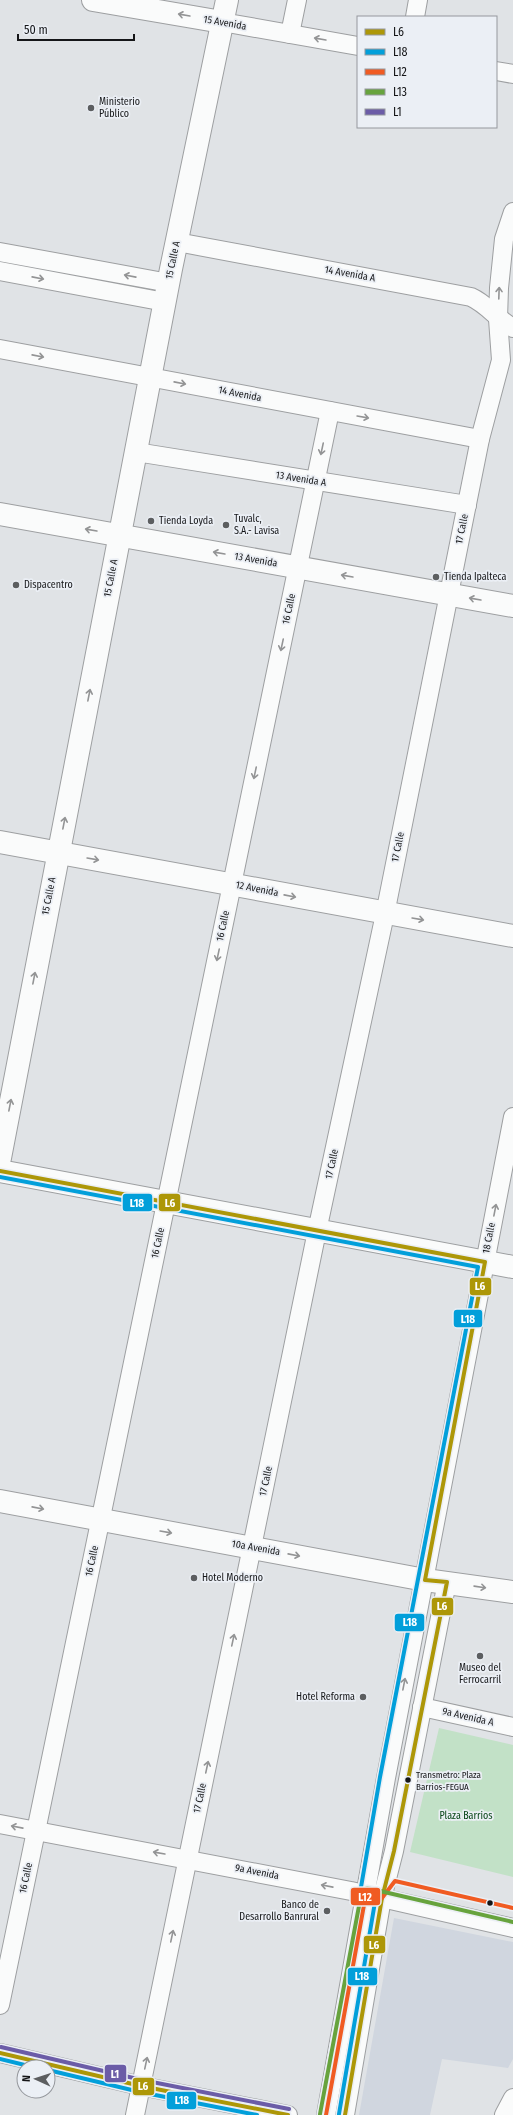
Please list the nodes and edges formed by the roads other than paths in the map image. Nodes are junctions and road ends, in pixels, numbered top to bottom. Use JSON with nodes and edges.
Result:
{"nodes":[{"id":1,"x":93,"y":0,"type":"edge"},
{"id":2,"x":227,"y":0,"type":"edge"},
{"id":3,"x":297,"y":0,"type":"edge"},
{"id":4,"x":418,"y":0,"type":"edge"},
{"id":5,"x":145,"y":4,"type":"edge"},
{"id":6,"x":415,"y":16,"type":"edge"},
{"id":7,"x":222,"y":22,"type":"junction"},
{"id":8,"x":290,"y":34,"type":"junction"},
{"id":9,"x":357,"y":46,"type":"edge"},
{"id":10,"x":497,"y":71,"type":"edge"},
{"id":11,"x":513,"y":74,"type":"edge"},
{"id":12,"x":513,"y":212,"type":"edge"},
{"id":13,"x":177,"y":242,"type":"junction"},
{"id":14,"x":0,"y":252,"type":"edge"},
{"id":15,"x":0,"y":271,"type":"edge"},
{"id":16,"x":167,"y":293,"type":"junction"},
{"id":17,"x":505,"y":323,"type":"edge"},
{"id":18,"x":513,"y":346,"type":"edge"},
{"id":19,"x":0,"y":349,"type":"edge"},
{"id":20,"x":150,"y":377,"type":"junction"},
{"id":21,"x":330,"y":411,"type":"junction"},
{"id":22,"x":480,"y":438,"type":"junction"},
{"id":23,"x":136,"y":452,"type":"junction"},
{"id":24,"x":316,"y":481,"type":"junction"},
{"id":25,"x":467,"y":505,"type":"junction"},
{"id":26,"x":0,"y":514,"type":"edge"},
{"id":27,"x":120,"y":536,"type":"junction"},
{"id":28,"x":298,"y":567,"type":"junction"},
{"id":29,"x":449,"y":594,"type":"junction"},
{"id":30,"x":513,"y":606,"type":"edge"},
{"id":31,"x":0,"y":842,"type":"edge"},
{"id":32,"x":58,"y":853,"type":"junction"},
{"id":33,"x":232,"y":884,"type":"junction"},
{"id":34,"x":385,"y":914,"type":"junction"},
{"id":35,"x":513,"y":936,"type":"edge"},
{"id":36,"x":513,"y":1117,"type":"edge"},
{"id":37,"x":0,"y":1158,"type":"edge"},
{"id":38,"x":0,"y":1171,"type":"edge"},
{"id":39,"x":166,"y":1202,"type":"junction"},
{"id":40,"x":317,"y":1231,"type":"junction"},
{"id":41,"x":485,"y":1262,"type":"junction"},
{"id":42,"x":513,"y":1267,"type":"edge"},
{"id":43,"x":0,"y":1501,"type":"edge"},
{"id":44,"x":101,"y":1520,"type":"junction"},
{"id":45,"x":252,"y":1548,"type":"junction"},
{"id":46,"x":425,"y":1580,"type":"junction"},
{"id":47,"x":447,"y":1582,"type":"junction"},
{"id":48,"x":513,"y":1592,"type":"edge"},
{"id":49,"x":422,"y":1707,"type":"junction"},
{"id":50,"x":513,"y":1727,"type":"edge"},
{"id":51,"x":0,"y":1824,"type":"edge"},
{"id":52,"x":36,"y":1831,"type":"junction"},
{"id":53,"x":188,"y":1858,"type":"junction"},
{"id":54,"x":374,"y":1896,"type":"junction"},
{"id":55,"x":513,"y":1928,"type":"edge"},
{"id":56,"x":0,"y":2005,"type":"edge"},
{"id":57,"x":0,"y":2053,"type":"edge"},
{"id":58,"x":141,"y":2086,"type":"junction"},
{"id":59,"x":513,"y":2098,"type":"edge"},
{"id":60,"x":135,"y":2115,"type":"edge"},
{"id":61,"x":288,"y":2115,"type":"edge"},
{"id":62,"x":326,"y":2115,"type":"edge"},
{"id":63,"x":345,"y":2115,"type":"edge"},
{"id":64,"x":504,"y":2115,"type":"edge"}],
"edges":[{"from":1,"to":5,"type":"street","name":"15 Avenida"},
{"from":2,"to":7,"type":"street","name":"15 Calle A"},
{"from":3,"to":8,"type":"street"},
{"from":4,"to":6,"type":"street"},
{"from":7,"to":5,"type":"street","name":"15 Avenida","one_way":true},
{"from":7,"to":8,"type":"street","name":"15 Avenida"},
{"from":7,"to":13,"type":"street","name":"15 Calle A"},
{"from":9,"to":8,"type":"street","name":"15 Avenida","one_way":true},
{"from":10,"to":11,"type":"street"},
{"from":17,"to":12,"type":"street","name":"17 Calle","one_way":true},
{"from":13,"to":16,"type":"street","name":"15 Calle A"},
{"from":13,"to":17,"type":"street","name":"14 Avenida A"},
{"from":16,"to":14,"type":"street","one_way":true},
{"from":15,"to":16,"type":"street","one_way":true},
{"from":16,"to":20,"type":"street","name":"15 Calle A"},
{"from":17,"to":18,"type":"street"},
{"from":17,"to":22,"type":"street","name":"17 Calle"},
{"from":19,"to":20,"type":"street","name":"14 Avenida","one_way":true},
{"from":20,"to":21,"type":"street","name":"14 Avenida","one_way":true},
{"from":20,"to":23,"type":"street","name":"15 Calle A"},
{"from":21,"to":22,"type":"street","name":"14 Avenida","one_way":true},
{"from":21,"to":24,"type":"street","name":"16 Calle","one_way":true},
{"from":22,"to":25,"type":"street","name":"17 Calle"},
{"from":23,"to":24,"type":"street","name":"13 Avenida A"},
{"from":23,"to":27,"type":"street","name":"15 Calle A"},
{"from":24,"to":25,"type":"street","name":"13 Avenida A"},
{"from":24,"to":28,"type":"street","name":"16 Calle"},
{"from":25,"to":29,"type":"street","name":"17 Calle"},
{"from":27,"to":26,"type":"street","name":"13 Avenida","one_way":true},
{"from":28,"to":27,"type":"street","name":"13 Avenida","one_way":true},
{"from":32,"to":27,"type":"street","name":"15 Calle A","one_way":true},
{"from":29,"to":28,"type":"street","name":"13 Avenida","one_way":true},
{"from":28,"to":33,"type":"street","name":"16 Calle","one_way":true},
{"from":30,"to":29,"type":"street","name":"13 Avenida","one_way":true},
{"from":29,"to":34,"type":"street","name":"17 Calle"},
{"from":31,"to":32,"type":"street","name":"12 Avenida"},
{"from":32,"to":33,"type":"street","name":"12 Avenida","one_way":true},
{"from":37,"to":32,"type":"street","name":"15 Calle A","one_way":true},
{"from":33,"to":34,"type":"street","name":"12 Avenida","one_way":true},
{"from":33,"to":39,"type":"street","name":"16 Calle","one_way":true},
{"from":34,"to":35,"type":"street","name":"12 Avenida","one_way":true},
{"from":34,"to":40,"type":"street","name":"17 Calle"},
{"from":41,"to":36,"type":"street","name":"18 Calle","one_way":true},
{"from":38,"to":39,"type":"street"},
{"from":39,"to":40,"type":"street"},
{"from":39,"to":44,"type":"street","name":"16 Calle"},
{"from":40,"to":41,"type":"street"},
{"from":40,"to":45,"type":"street","name":"17 Calle"},
{"from":41,"to":42,"type":"street"},
{"from":41,"to":46,"type":"street","name":"18 Calle"},
{"from":43,"to":44,"type":"street","name":"10a Avenida","one_way":true},
{"from":44,"to":45,"type":"street","name":"10a Avenida","one_way":true},
{"from":44,"to":52,"type":"street","name":"16 Calle"},
{"from":45,"to":46,"type":"street","name":"10a Avenida","one_way":true},
{"from":53,"to":45,"type":"street","name":"17 Calle","one_way":true},
{"from":46,"to":47,"type":"street","name":"10a Avenida"},
{"from":54,"to":46,"type":"street","name":"18 Calle","one_way":true},
{"from":47,"to":48,"type":"street","name":"10a Avenida","one_way":true},
{"from":47,"to":49,"type":"street","name":"18 Calle"},
{"from":49,"to":50,"type":"street","name":"9a Avenida A"},
{"from":49,"to":54,"type":"street","name":"18 Calle"},
{"from":52,"to":51,"type":"street","name":"9a Avenida","one_way":true},
{"from":53,"to":52,"type":"street","name":"9a Avenida","one_way":true},
{"from":52,"to":56,"type":"street","name":"16 Calle"},
{"from":54,"to":53,"type":"street","name":"9a Avenida","one_way":true},
{"from":58,"to":53,"type":"street","name":"17 Calle","one_way":true},
{"from":54,"to":55,"type":"street","name":"9a Avenida"},
{"from":54,"to":62,"type":"street","name":"18 Calle"},
{"from":54,"to":63,"type":"street","name":"18 Calle"},
{"from":57,"to":58,"type":"street"},
{"from":58,"to":60,"type":"street","name":"17 Calle"},
{"from":58,"to":61,"type":"street"},
{"from":59,"to":64,"type":"street"}]}
